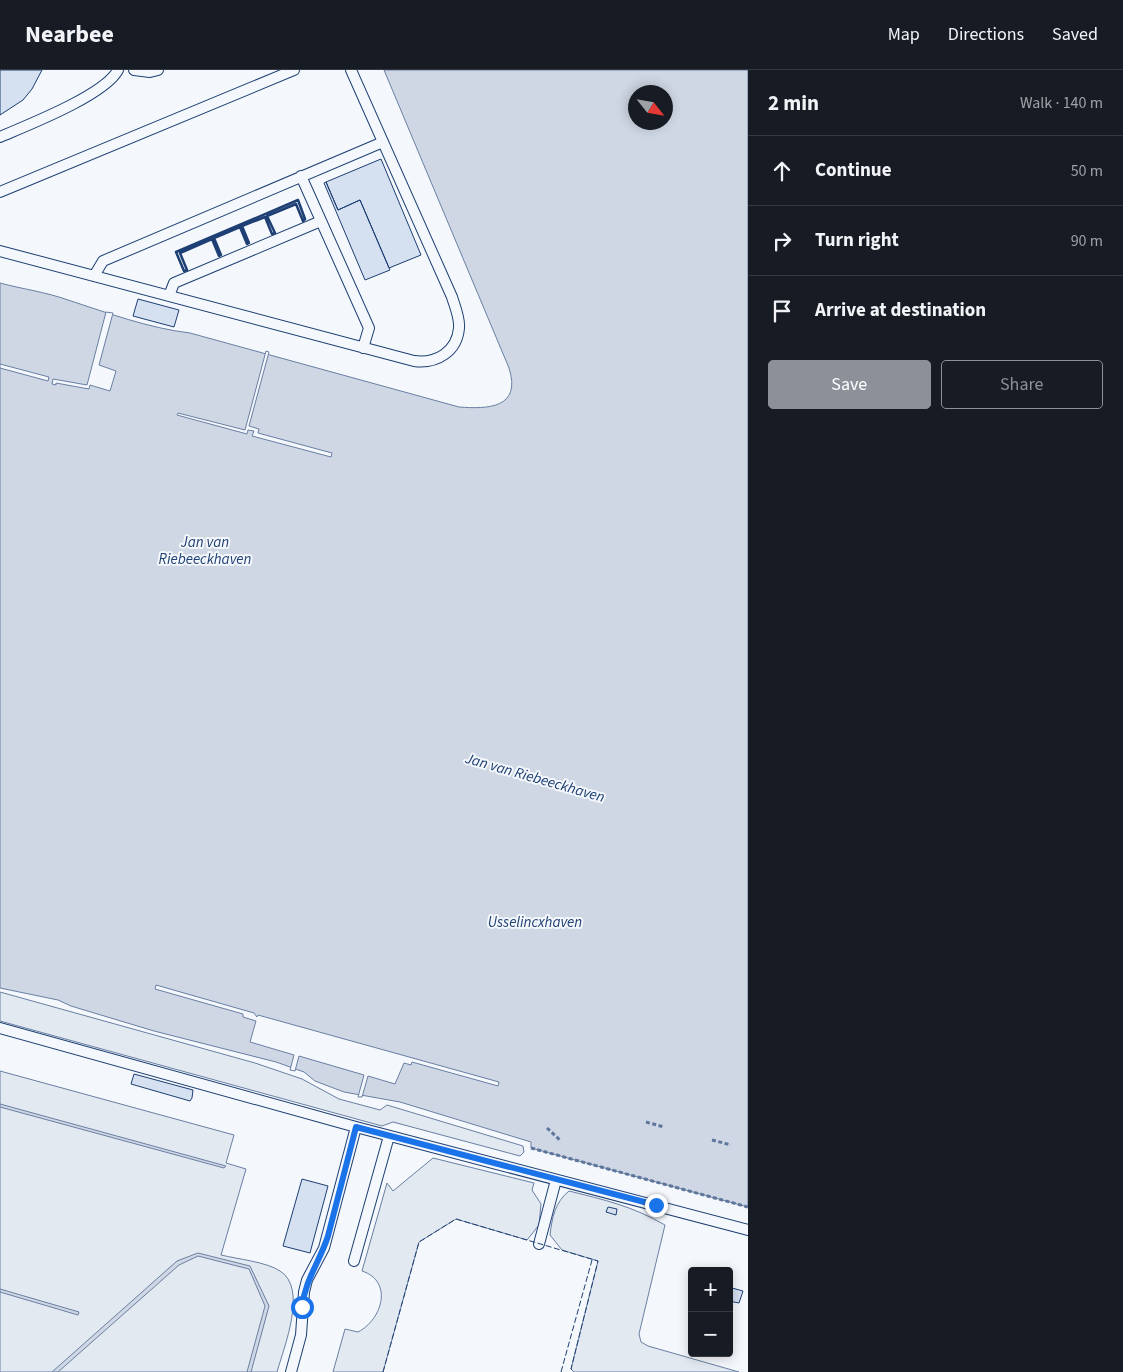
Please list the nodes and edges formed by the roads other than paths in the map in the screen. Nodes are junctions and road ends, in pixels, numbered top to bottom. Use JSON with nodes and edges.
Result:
{"nodes":[{"id":1,"x":118,"y":70,"type":"edge"},
{"id":2,"x":134,"y":70,"type":"edge"},
{"id":3,"x":158,"y":70,"type":"edge"},
{"id":4,"x":294,"y":70,"type":"edge"},
{"id":5,"x":351,"y":70,"type":"edge"},
{"id":6,"x":0,"y":137,"type":"edge"},
{"id":7,"x":383,"y":142,"type":"junction"},
{"id":8,"x":301,"y":176,"type":"junction"},
{"id":9,"x":0,"y":192,"type":"edge"},
{"id":10,"x":321,"y":221,"type":"junction"},
{"id":11,"x":0,"y":251,"type":"edge"},
{"id":12,"x":94,"y":276,"type":"junction"},
{"id":13,"x":169,"y":296,"type":"junction"},
{"id":14,"x":363,"y":348,"type":"junction"},
{"id":15,"x":0,"y":1028,"type":"edge"},
{"id":16,"x":356,"y":1127,"type":"junction"},
{"id":17,"x":384,"y":1135,"type":"junction"},
{"id":18,"x":556,"y":1180,"type":"junction"},
{"id":19,"x":748,"y":1230,"type":"edge"},
{"id":20,"x":539,"y":1244,"type":"dead end"},
{"id":21,"x":354,"y":1261,"type":"dead end"},
{"id":22,"x":290,"y":1372,"type":"edge"}],
"edges":[{"from":1,"to":6,"type":"lane"},
{"from":2,"to":3,"type":"lane"},
{"from":4,"to":9,"type":"lane"},
{"from":5,"to":7,"type":"lane"},
{"from":7,"to":8,"type":"lane"},
{"from":7,"to":14,"type":"lane"},
{"from":8,"to":10,"type":"lane"},
{"from":8,"to":12,"type":"lane"},
{"from":10,"to":13,"type":"lane"},
{"from":10,"to":14,"type":"lane"},
{"from":11,"to":12,"type":"lane"},
{"from":12,"to":13,"type":"lane"},
{"from":13,"to":14,"type":"lane"},
{"from":15,"to":16,"type":"lane"},
{"from":16,"to":17,"type":"lane"},
{"from":16,"to":22,"type":"lane"},
{"from":17,"to":18,"type":"lane"},
{"from":17,"to":21,"type":"lane"},
{"from":18,"to":19,"type":"lane"},
{"from":18,"to":20,"type":"lane"}]}
